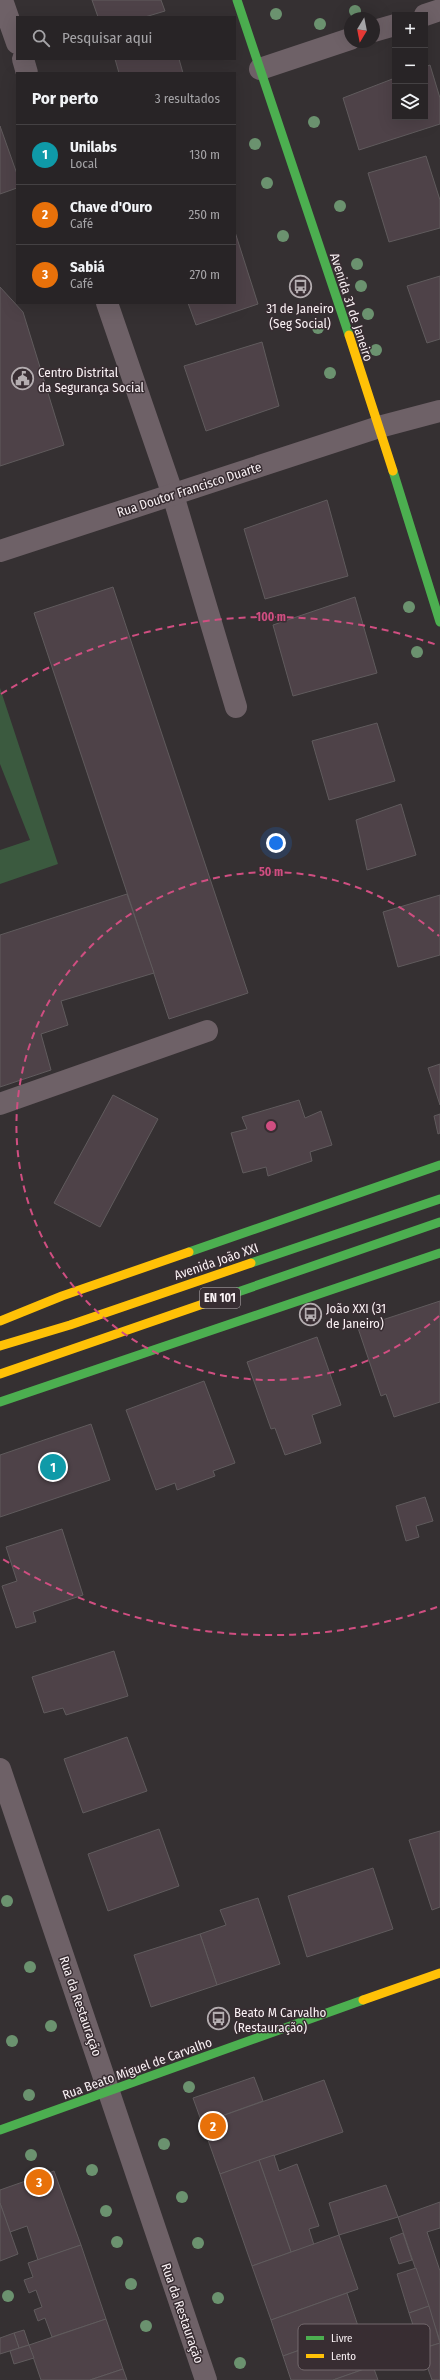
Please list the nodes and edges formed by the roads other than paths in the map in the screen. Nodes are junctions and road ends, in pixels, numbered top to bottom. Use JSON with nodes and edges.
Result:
{"nodes":[{"id":1,"x":2,"y":0,"type":"edge"},
{"id":2,"x":237,"y":0,"type":"edge"},
{"id":3,"x":440,"y":10,"type":"edge"},
{"id":4,"x":428,"y":14,"type":"edge"},
{"id":5,"x":392,"y":26,"type":"edge"},
{"id":6,"x":380,"y":30,"type":"edge"},
{"id":7,"x":16,"y":40,"type":"edge"},
{"id":8,"x":344,"y":41,"type":"edge"},
{"id":9,"x":23,"y":60,"type":"edge"},
{"id":10,"x":260,"y":69,"type":"junction"},
{"id":11,"x":27,"y":72,"type":"edge"},
{"id":12,"x":106,"y":304,"type":"edge"},
{"id":13,"x":440,"y":411,"type":"edge"},
{"id":14,"x":378,"y":427,"type":"junction"},
{"id":15,"x":173,"y":495,"type":"junction"},
{"id":16,"x":0,"y":551,"type":"edge"},
{"id":17,"x":440,"y":622,"type":"edge"},
{"id":18,"x":236,"y":708,"type":"dead end"},
{"id":19,"x":207,"y":1031,"type":"dead end"},
{"id":20,"x":0,"y":1104,"type":"edge"},
{"id":21,"x":440,"y":1165,"type":"edge"},
{"id":22,"x":440,"y":1199,"type":"edge"},
{"id":23,"x":440,"y":1222,"type":"edge"},
{"id":24,"x":440,"y":1253,"type":"edge"},
{"id":25,"x":0,"y":1322,"type":"edge"},
{"id":26,"x":0,"y":1346,"type":"edge"},
{"id":27,"x":0,"y":1374,"type":"edge"},
{"id":28,"x":0,"y":1402,"type":"edge"},
{"id":29,"x":0,"y":1769,"type":"edge"},
{"id":30,"x":440,"y":1973,"type":"edge"},
{"id":31,"x":110,"y":2092,"type":"junction"},
{"id":32,"x":0,"y":2130,"type":"edge"},
{"id":33,"x":206,"y":2380,"type":"edge"}],
"edges":[{"from":1,"to":7,"type":"street"},
{"from":2,"to":10,"type":"main road","name":"Avenida 31 de Janeiro"},
{"from":3,"to":4,"type":"street"},
{"from":5,"to":6,"type":"street"},
{"from":8,"to":10,"type":"street"},
{"from":9,"to":11,"type":"street"},
{"from":10,"to":14,"type":"main road","name":"Avenida 31 de Janeiro"},
{"from":12,"to":15,"type":"street"},
{"from":13,"to":14,"type":"street","name":"Rua Doutor Francisco Duarte"},
{"from":14,"to":15,"type":"street","name":"Rua Doutor Francisco Duarte"},
{"from":14,"to":17,"type":"main road","name":"Avenida 31 de Janeiro"},
{"from":15,"to":16,"type":"street","name":"Rua Doutor Francisco Duarte"},
{"from":15,"to":18,"type":"street"},
{"from":19,"to":20,"type":"street"},
{"from":21,"to":25,"type":"main road"},
{"from":22,"to":26,"type":"main road","name":"Avenida João XXI","number":"EN 101"},
{"from":23,"to":27,"type":"main road","number":"EN 101"},
{"from":24,"to":28,"type":"main road"},
{"from":29,"to":31,"type":"street","name":"Rua da Restauração"},
{"from":30,"to":31,"type":"main road","name":"Rua Beato Miguel de Carvalho"},
{"from":31,"to":32,"type":"main road","name":"Rua Beato Miguel de Carvalho"},
{"from":31,"to":33,"type":"street","name":"Rua da Restauração"}]}
